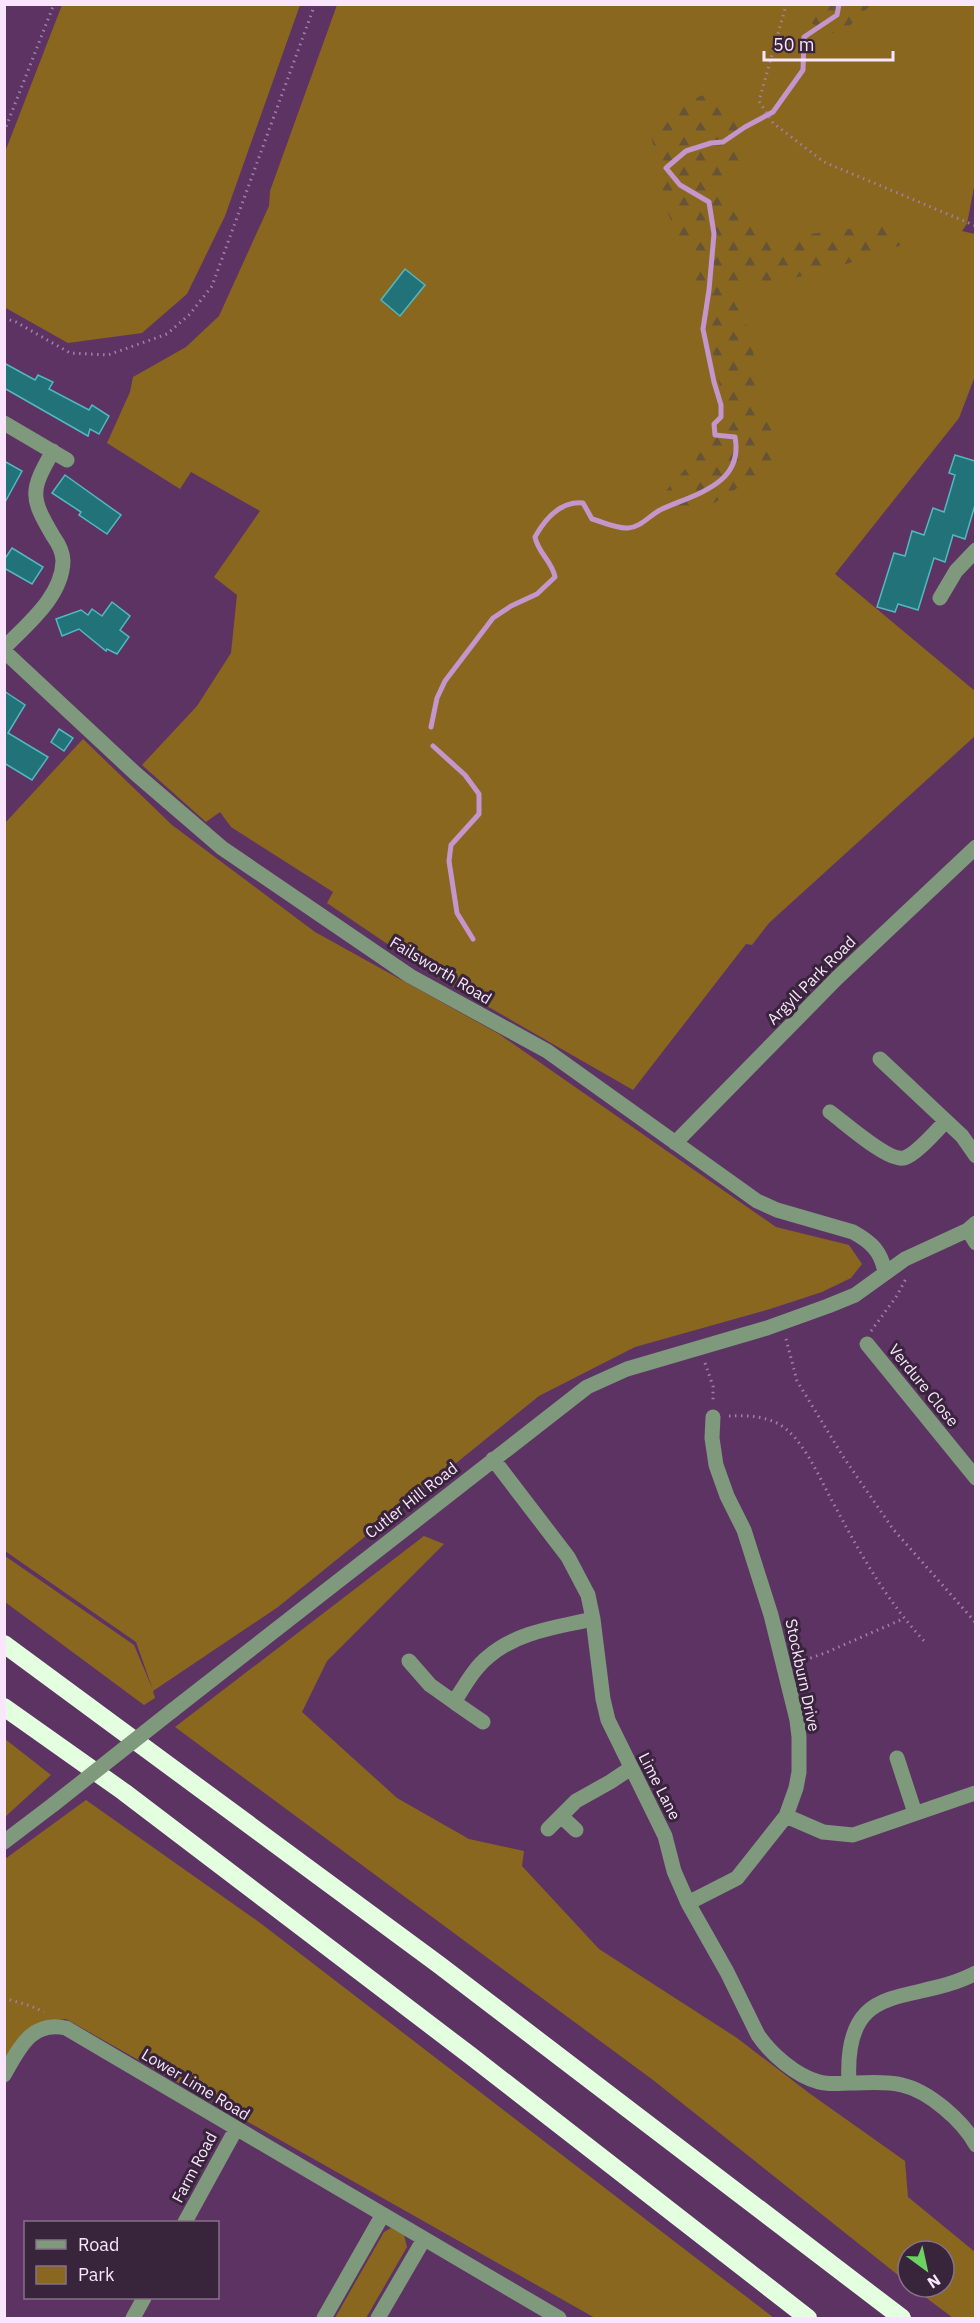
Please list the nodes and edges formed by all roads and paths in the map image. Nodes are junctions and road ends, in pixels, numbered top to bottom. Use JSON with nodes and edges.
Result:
{"nodes":[{"id":1,"x":54,"y":4,"type":"edge"},
{"id":2,"x":315,"y":4,"type":"edge"},
{"id":3,"x":783,"y":4,"type":"edge"},
{"id":4,"x":4,"y":132,"type":"edge"},
{"id":5,"x":975,"y":226,"type":"edge"},
{"id":6,"x":4,"y":318,"type":"edge"},
{"id":7,"x":4,"y":423,"type":"edge"},
{"id":8,"x":52,"y":451,"type":"junction"},
{"id":9,"x":67,"y":460,"type":"dead end"},
{"id":10,"x":975,"y":550,"type":"edge"},
{"id":11,"x":940,"y":598,"type":"dead end"},
{"id":12,"x":4,"y":650,"type":"edge"},
{"id":13,"x":975,"y":847,"type":"edge"},
{"id":14,"x":880,"y":1059,"type":"dead end"},
{"id":15,"x":830,"y":1112,"type":"dead end"},
{"id":16,"x":946,"y":1121,"type":"junction"},
{"id":17,"x":675,"y":1143,"type":"junction"},
{"id":18,"x":975,"y":1156,"type":"edge"},
{"id":19,"x":973,"y":1232,"type":"edge"},
{"id":20,"x":885,"y":1272,"type":"junction"},
{"id":21,"x":909,"y":1272,"type":"dead end"},
{"id":22,"x":782,"y":1323,"type":"junction"},
{"id":23,"x":867,"y":1344,"type":"joint"},
{"id":24,"x":700,"y":1347,"type":"junction"},
{"id":25,"x":713,"y":1417,"type":"junction"},
{"id":26,"x":493,"y":1459,"type":"junction"},
{"id":27,"x":975,"y":1478,"type":"edge"},
{"id":28,"x":593,"y":1619,"type":"junction"},
{"id":29,"x":903,"y":1619,"type":"junction"},
{"id":30,"x":975,"y":1623,"type":"edge"},
{"id":31,"x":926,"y":1643,"type":"dead end"},
{"id":32,"x":4,"y":1644,"type":"edge"},
{"id":33,"x":409,"y":1661,"type":"dead end"},
{"id":34,"x":783,"y":1667,"type":"junction"},
{"id":35,"x":454,"y":1702,"type":"junction"},
{"id":36,"x":4,"y":1707,"type":"edge"},
{"id":37,"x":483,"y":1722,"type":"dead end"},
{"id":38,"x":897,"y":1758,"type":"dead end"},
{"id":39,"x":631,"y":1768,"type":"junction"},
{"id":40,"x":975,"y":1793,"type":"edge"},
{"id":41,"x":915,"y":1814,"type":"junction"},
{"id":42,"x":561,"y":1816,"type":"junction"},
{"id":43,"x":786,"y":1816,"type":"junction"},
{"id":44,"x":548,"y":1829,"type":"dead end"},
{"id":45,"x":576,"y":1830,"type":"dead end"},
{"id":46,"x":4,"y":1842,"type":"edge"},
{"id":47,"x":688,"y":1903,"type":"junction"},
{"id":48,"x":975,"y":1973,"type":"edge"},
{"id":49,"x":4,"y":1998,"type":"edge"},
{"id":50,"x":54,"y":2025,"type":"junction"},
{"id":51,"x":4,"y":2075,"type":"edge"},
{"id":52,"x":849,"y":2083,"type":"junction"},
{"id":53,"x":236,"y":2129,"type":"junction"},
{"id":54,"x":975,"y":2145,"type":"edge"},
{"id":55,"x":382,"y":2216,"type":"junction"},
{"id":56,"x":186,"y":2221,"type":"edge"},
{"id":57,"x":424,"y":2239,"type":"junction"},
{"id":58,"x":143,"y":2299,"type":"edge"},
{"id":59,"x":558,"y":2318,"type":"edge"},
{"id":60,"x":133,"y":2319,"type":"edge"},
{"id":61,"x":324,"y":2319,"type":"edge"},
{"id":62,"x":378,"y":2319,"type":"edge"},
{"id":63,"x":808,"y":2319,"type":"edge"},
{"id":64,"x":902,"y":2319,"type":"edge"}],
"edges":[{"from":1,"to":4,"type":"path"},
{"from":2,"to":6,"type":"path"},
{"from":3,"to":5,"type":"path"},
{"from":7,"to":8,"type":"street"},
{"from":8,"to":9,"type":"street"},
{"from":8,"to":12,"type":"street"},
{"from":10,"to":11,"type":"street"},
{"from":12,"to":17,"type":"street","name":"Failsworth Road"},
{"from":13,"to":17,"type":"street","name":"Argyll Park Road"},
{"from":14,"to":16,"type":"street"},
{"from":15,"to":16,"type":"street"},
{"from":16,"to":18,"type":"street"},
{"from":17,"to":20,"type":"street","name":"Failsworth Road"},
{"from":19,"to":20,"type":"street","name":"Cutler Hill Road"},
{"from":20,"to":22,"type":"street","name":"Cutler Hill Road"},
{"from":21,"to":23,"type":"path"},
{"from":22,"to":24,"type":"street","name":"Cutler Hill Road"},
{"from":22,"to":30,"type":"path"},
{"from":23,"to":27,"type":"street","name":"Verdure Close"},
{"from":24,"to":25,"type":"path"},
{"from":24,"to":26,"type":"street","name":"Cutler Hill Road"},
{"from":25,"to":29,"type":"path"},
{"from":25,"to":34,"type":"street","name":"Stockburn Drive"},
{"from":26,"to":28,"type":"street","name":"Lime Lane"},
{"from":26,"to":46,"type":"street","name":"Cutler Hill Road","bridge":true},
{"from":28,"to":35,"type":"street"},
{"from":28,"to":39,"type":"street","name":"Lime Lane"},
{"from":29,"to":31,"type":"path"},
{"from":29,"to":34,"type":"path"},
{"from":32,"to":64,"type":"highway"},
{"from":33,"to":35,"type":"street"},
{"from":34,"to":43,"type":"street","name":"Stockburn Drive"},
{"from":35,"to":37,"type":"street"},
{"from":36,"to":63,"type":"highway"},
{"from":38,"to":41,"type":"street"},
{"from":39,"to":42,"type":"street"},
{"from":39,"to":47,"type":"street","name":"Lime Lane"},
{"from":40,"to":41,"type":"street"},
{"from":41,"to":43,"type":"street"},
{"from":42,"to":44,"type":"street"},
{"from":42,"to":45,"type":"street"},
{"from":43,"to":47,"type":"street","name":"Stockburn Drive"},
{"from":47,"to":52,"type":"street","name":"Lime Lane"},
{"from":48,"to":52,"type":"street"},
{"from":49,"to":50,"type":"path"},
{"from":50,"to":51,"type":"street"},
{"from":50,"to":53,"type":"street","name":"Lower Lime Road"},
{"from":52,"to":54,"type":"street","name":"Lime Lane"},
{"from":53,"to":55,"type":"street","name":"Lower Lime Road"},
{"from":53,"to":56,"type":"street","name":"Farm Road"},
{"from":55,"to":57,"type":"street","name":"Lower Lime Road"},
{"from":55,"to":61,"type":"street"},
{"from":57,"to":59,"type":"street","name":"Lower Lime Road"},
{"from":57,"to":62,"type":"street"},
{"from":58,"to":60,"type":"street"}]}
